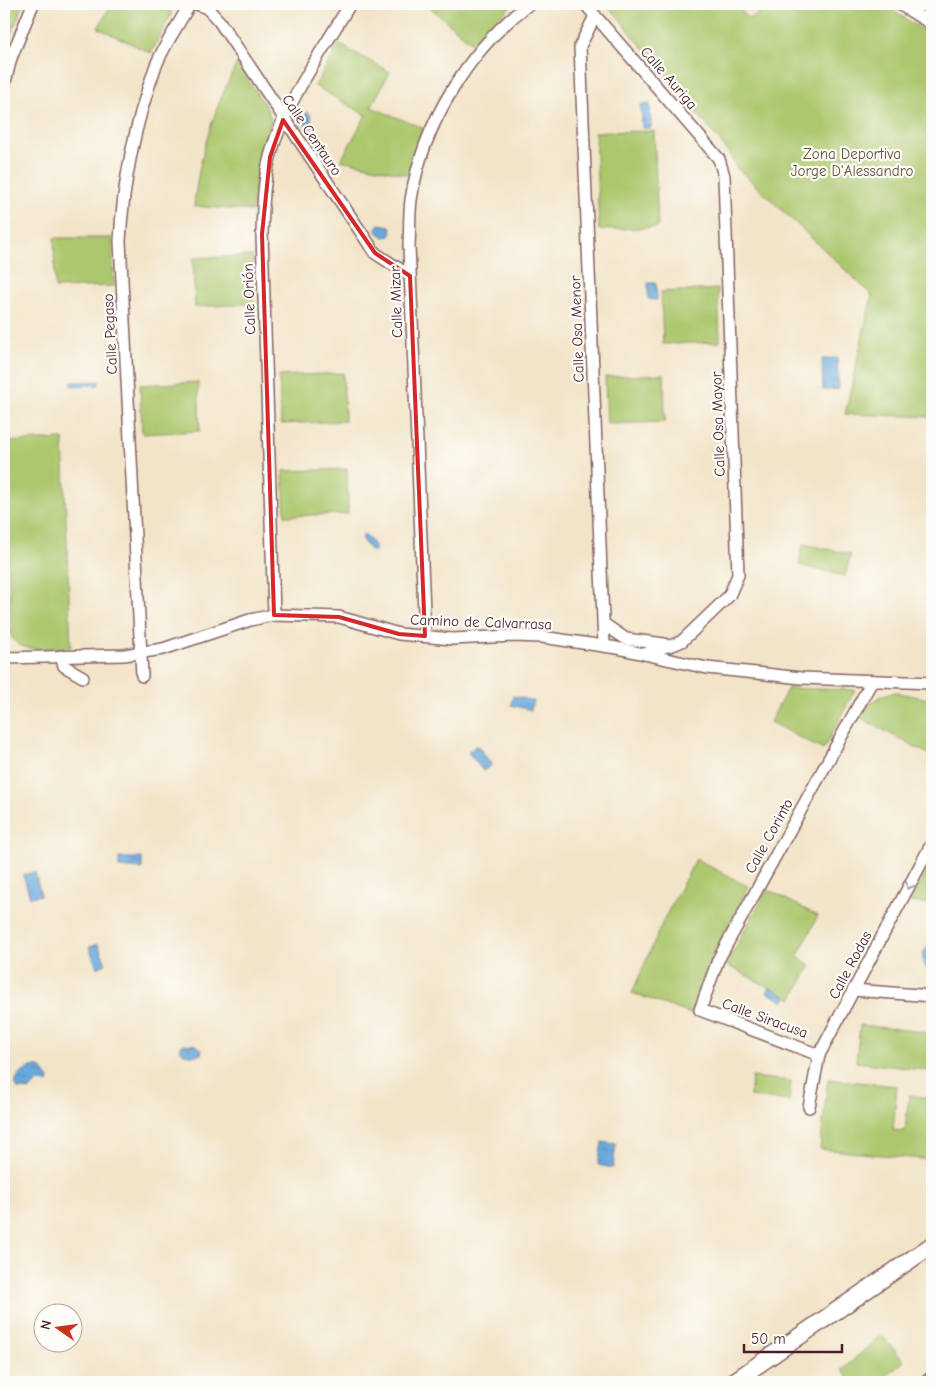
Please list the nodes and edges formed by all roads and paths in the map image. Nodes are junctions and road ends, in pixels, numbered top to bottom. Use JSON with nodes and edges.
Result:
{"nodes":[{"id":1,"x":33,"y":4,"type":"edge"},
{"id":2,"x":190,"y":4,"type":"edge"},
{"id":3,"x":197,"y":4,"type":"edge"},
{"id":4,"x":350,"y":4,"type":"edge"},
{"id":5,"x":529,"y":4,"type":"edge"},
{"id":6,"x":585,"y":4,"type":"edge"},
{"id":7,"x":899,"y":4,"type":"edge"},
{"id":8,"x":595,"y":16,"type":"junction"},
{"id":9,"x":932,"y":24,"type":"edge"},
{"id":10,"x":4,"y":86,"type":"edge"},
{"id":11,"x":283,"y":120,"type":"junction"},
{"id":12,"x":724,"y":176,"type":"joint"},
{"id":13,"x":410,"y":276,"type":"junction"},
{"id":14,"x":274,"y":615,"type":"junction"},
{"id":15,"x":604,"y":624,"type":"junction"},
{"id":16,"x":425,"y":636,"type":"junction"},
{"id":17,"x":649,"y":641,"type":"junction"},
{"id":18,"x":625,"y":644,"type":"junction"},
{"id":19,"x":604,"y":645,"type":"junction"},
{"id":20,"x":675,"y":645,"type":"junction"},
{"id":21,"x":142,"y":652,"type":"junction"},
{"id":22,"x":642,"y":653,"type":"junction"},
{"id":23,"x":61,"y":656,"type":"junction"},
{"id":24,"x":4,"y":658,"type":"edge"},
{"id":25,"x":142,"y":676,"type":"dead end"},
{"id":26,"x":83,"y":677,"type":"dead end"},
{"id":27,"x":872,"y":681,"type":"junction"},
{"id":28,"x":932,"y":683,"type":"edge"},
{"id":29,"x":932,"y":843,"type":"edge"},
{"id":30,"x":853,"y":990,"type":"junction"},
{"id":31,"x":932,"y":996,"type":"edge"},
{"id":32,"x":700,"y":1010,"type":"joint"},
{"id":33,"x":819,"y":1054,"type":"junction"},
{"id":34,"x":809,"y":1107,"type":"dead end"},
{"id":35,"x":932,"y":1246,"type":"edge"},
{"id":36,"x":932,"y":1377,"type":"edge"},
{"id":37,"x":733,"y":1382,"type":"edge"},
{"id":38,"x":926,"y":1382,"type":"edge"}],
"edges":[{"from":1,"to":10,"type":"street"},
{"from":2,"to":21,"type":"street","name":"Calle Pegaso"},
{"from":3,"to":11,"type":"street","name":"Calle Centauro"},
{"from":4,"to":11,"type":"street","name":"Calle Orión"},
{"from":5,"to":13,"type":"street","name":"Calle Mizar"},
{"from":6,"to":8,"type":"street","name":"Calle Auriga"},
{"from":7,"to":9,"type":"street"},
{"from":8,"to":12,"type":"street","name":"Calle Auriga"},
{"from":8,"to":15,"type":"street","name":"Calle Osa Menor"},
{"from":11,"to":13,"type":"street","name":"Calle Centauro"},
{"from":11,"to":14,"type":"street","name":"Calle Orión"},
{"from":12,"to":20,"type":"street","name":"Calle Osa Mayor"},
{"from":13,"to":16,"type":"street","name":"Calle Mizar"},
{"from":14,"to":16,"type":"street","name":"Camino de Calvarrasa"},
{"from":14,"to":21,"type":"street","name":"Camino de Calvarrasa"},
{"from":15,"to":18,"type":"street"},
{"from":15,"to":19,"type":"street","name":"Calle Osa Menor"},
{"from":16,"to":19,"type":"street","name":"Camino de Calvarrasa"},
{"from":17,"to":18,"type":"street"},
{"from":17,"to":20,"type":"street"},
{"from":17,"to":22,"type":"street"},
{"from":18,"to":19,"type":"street","name":"Camino de Calvarrasa"},
{"from":18,"to":22,"type":"street","name":"Camino de Calvarrasa"},
{"from":20,"to":22,"type":"street","name":"Calle Osa Mayor"},
{"from":21,"to":23,"type":"street","name":"Camino de Calvarrasa"},
{"from":21,"to":25,"type":"street","name":"Calle Pegaso"},
{"from":22,"to":27,"type":"street","name":"Camino de Calvarrasa"},
{"from":23,"to":24,"type":"street","name":"Camino de Calvarrasa"},
{"from":23,"to":26,"type":"street"},
{"from":27,"to":28,"type":"street","name":"Camino de Calvarrasa"},
{"from":27,"to":32,"type":"street","name":"Calle Corinto"},
{"from":29,"to":30,"type":"street","name":"Calle Rodas","one_way":true},
{"from":30,"to":31,"type":"street"},
{"from":30,"to":33,"type":"street","name":"Calle Rodas"},
{"from":32,"to":33,"type":"street","name":"Calle Siracusa"},
{"from":33,"to":34,"type":"street","name":"Calle Rodas"},
{"from":35,"to":37,"type":"main road"},
{"from":36,"to":38,"type":"street"}]}
